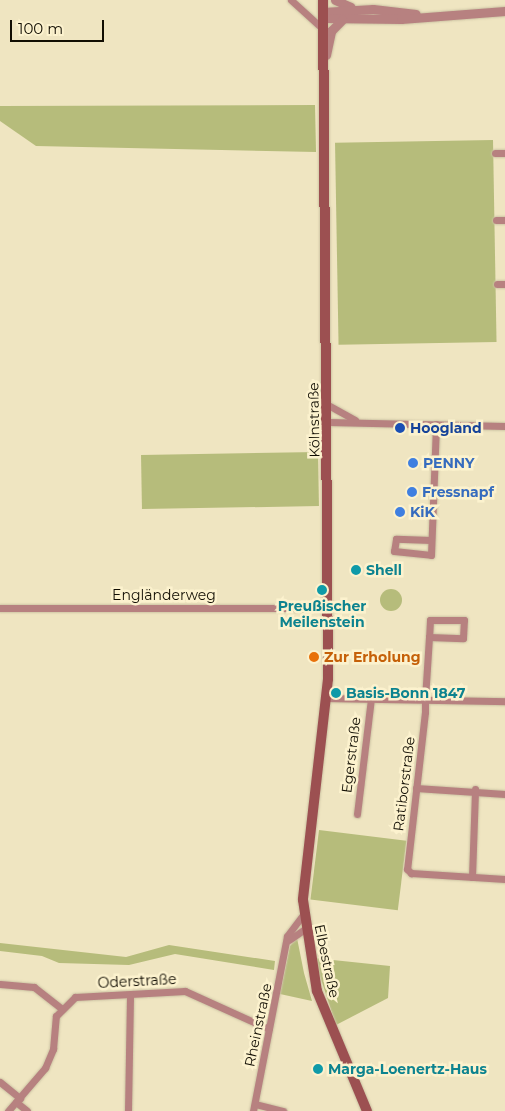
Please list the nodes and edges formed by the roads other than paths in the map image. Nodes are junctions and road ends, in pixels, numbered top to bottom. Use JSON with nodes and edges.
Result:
{"nodes":[{"id":1,"x":291,"y":0,"type":"edge"},
{"id":2,"x":323,"y":0,"type":"edge"},
{"id":3,"x":335,"y":0,"type":"edge"},
{"id":4,"x":373,"y":9,"type":"junction"},
{"id":5,"x":505,"y":11,"type":"edge"},
{"id":6,"x":306,"y":12,"type":"junction"},
{"id":7,"x":324,"y":15,"type":"junction"},
{"id":8,"x":436,"y":16,"type":"junction"},
{"id":9,"x":342,"y":20,"type":"junction"},
{"id":10,"x":324,"y":30,"type":"junction"},
{"id":11,"x":324,"y":65,"type":"junction"},
{"id":12,"x":495,"y":153,"type":"dead end"},
{"id":13,"x":505,"y":153,"type":"edge"},
{"id":14,"x":496,"y":220,"type":"dead end"},
{"id":15,"x":505,"y":220,"type":"edge"},
{"id":16,"x":328,"y":406,"type":"junction"},
{"id":17,"x":328,"y":422,"type":"junction"},
{"id":18,"x":368,"y":423,"type":"junction"},
{"id":19,"x":436,"y":424,"type":"junction"},
{"id":20,"x":505,"y":426,"type":"edge"},
{"id":21,"x":431,"y":540,"type":"junction"},
{"id":22,"x":0,"y":608,"type":"edge"},
{"id":23,"x":329,"y":608,"type":"junction"},
{"id":24,"x":429,"y":637,"type":"junction"},
{"id":25,"x":328,"y":698,"type":"junction"},
{"id":26,"x":371,"y":699,"type":"junction"},
{"id":27,"x":425,"y":700,"type":"junction"},
{"id":28,"x":505,"y":701,"type":"edge"},
{"id":29,"x":416,"y":788,"type":"junction"},
{"id":30,"x":475,"y":789,"type":"junction"},
{"id":31,"x":505,"y":794,"type":"edge"},
{"id":32,"x":357,"y":814,"type":"dead end"},
{"id":33,"x":309,"y":839,"type":"joint"},
{"id":34,"x":472,"y":877,"type":"junction"},
{"id":35,"x":505,"y":879,"type":"edge"},
{"id":36,"x":303,"y":915,"type":"junction"},
{"id":37,"x":305,"y":929,"type":"junction"},
{"id":38,"x":287,"y":945,"type":"junction"},
{"id":39,"x":0,"y":984,"type":"edge"},
{"id":40,"x":130,"y":996,"type":"junction"},
{"id":41,"x":61,"y":1008,"type":"junction"},
{"id":42,"x":269,"y":1029,"type":"junction"},
{"id":43,"x":0,"y":1082,"type":"edge"},
{"id":44,"x":18,"y":1100,"type":"junction"},
{"id":45,"x":254,"y":1108,"type":"edge"},
{"id":46,"x":8,"y":1111,"type":"edge"},
{"id":47,"x":27,"y":1111,"type":"edge"},
{"id":48,"x":128,"y":1111,"type":"edge"},
{"id":49,"x":282,"y":1111,"type":"edge"},
{"id":50,"x":368,"y":1111,"type":"edge"}],
"edges":[{"from":1,"to":6,"type":"street"},
{"from":2,"to":7,"type":"main road","name":"Kölnstraße"},
{"from":3,"to":4,"type":"street"},
{"from":4,"to":7,"type":"street"},
{"from":4,"to":8,"type":"street"},
{"from":5,"to":8,"type":"street"},
{"from":6,"to":7,"type":"street"},
{"from":6,"to":10,"type":"street"},
{"from":7,"to":9,"type":"street"},
{"from":7,"to":10,"type":"main road","name":"Kölnstraße"},
{"from":8,"to":9,"type":"street"},
{"from":9,"to":11,"type":"street"},
{"from":10,"to":11,"type":"main road","name":"Kölnstraße"},
{"from":11,"to":16,"type":"main road","name":"Kölnstraße"},
{"from":12,"to":13,"type":"street"},
{"from":14,"to":15,"type":"street"},
{"from":16,"to":17,"type":"main road","name":"Kölnstraße"},
{"from":16,"to":18,"type":"street"},
{"from":17,"to":18,"type":"street"},
{"from":17,"to":23,"type":"main road","name":"Kölnstraße"},
{"from":18,"to":19,"type":"street"},
{"from":19,"to":20,"type":"street"},
{"from":19,"to":21,"type":"street"},
{"from":21,"to":21,"type":"street"},
{"from":22,"to":23,"type":"street","name":"Engländerweg"},
{"from":23,"to":25,"type":"main road","name":"Kölnstraße"},
{"from":24,"to":24,"type":"street"},
{"from":24,"to":27,"type":"street","name":"Ratiborstraße"},
{"from":25,"to":26,"type":"street"},
{"from":25,"to":33,"type":"main road","name":"Kölnstraße"},
{"from":26,"to":27,"type":"street"},
{"from":26,"to":32,"type":"street","name":"Egerstraße"},
{"from":27,"to":28,"type":"street"},
{"from":27,"to":29,"type":"street","name":"Ratiborstraße"},
{"from":29,"to":30,"type":"street"},
{"from":29,"to":34,"type":"street","name":"Ratiborstraße"},
{"from":30,"to":31,"type":"street"},
{"from":30,"to":34,"type":"street"},
{"from":33,"to":36,"type":"main road","name":"Elbestraße"},
{"from":34,"to":35,"type":"street"},
{"from":36,"to":37,"type":"main road","name":"Elbestraße"},
{"from":36,"to":38,"type":"street","name":"Rheinstraße"},
{"from":37,"to":38,"type":"street"},
{"from":37,"to":50,"type":"main road","name":"Elbestraße"},
{"from":38,"to":42,"type":"street","name":"Rheinstraße"},
{"from":39,"to":41,"type":"street"},
{"from":40,"to":41,"type":"street","name":"Oderstraße"},
{"from":40,"to":42,"type":"street","name":"Oderstraße"},
{"from":40,"to":48,"type":"street"},
{"from":41,"to":44,"type":"street"},
{"from":42,"to":45,"type":"street","name":"Rheinstraße"},
{"from":43,"to":44,"type":"street"},
{"from":44,"to":46,"type":"street"},
{"from":44,"to":47,"type":"street"},
{"from":45,"to":49,"type":"street"}]}
